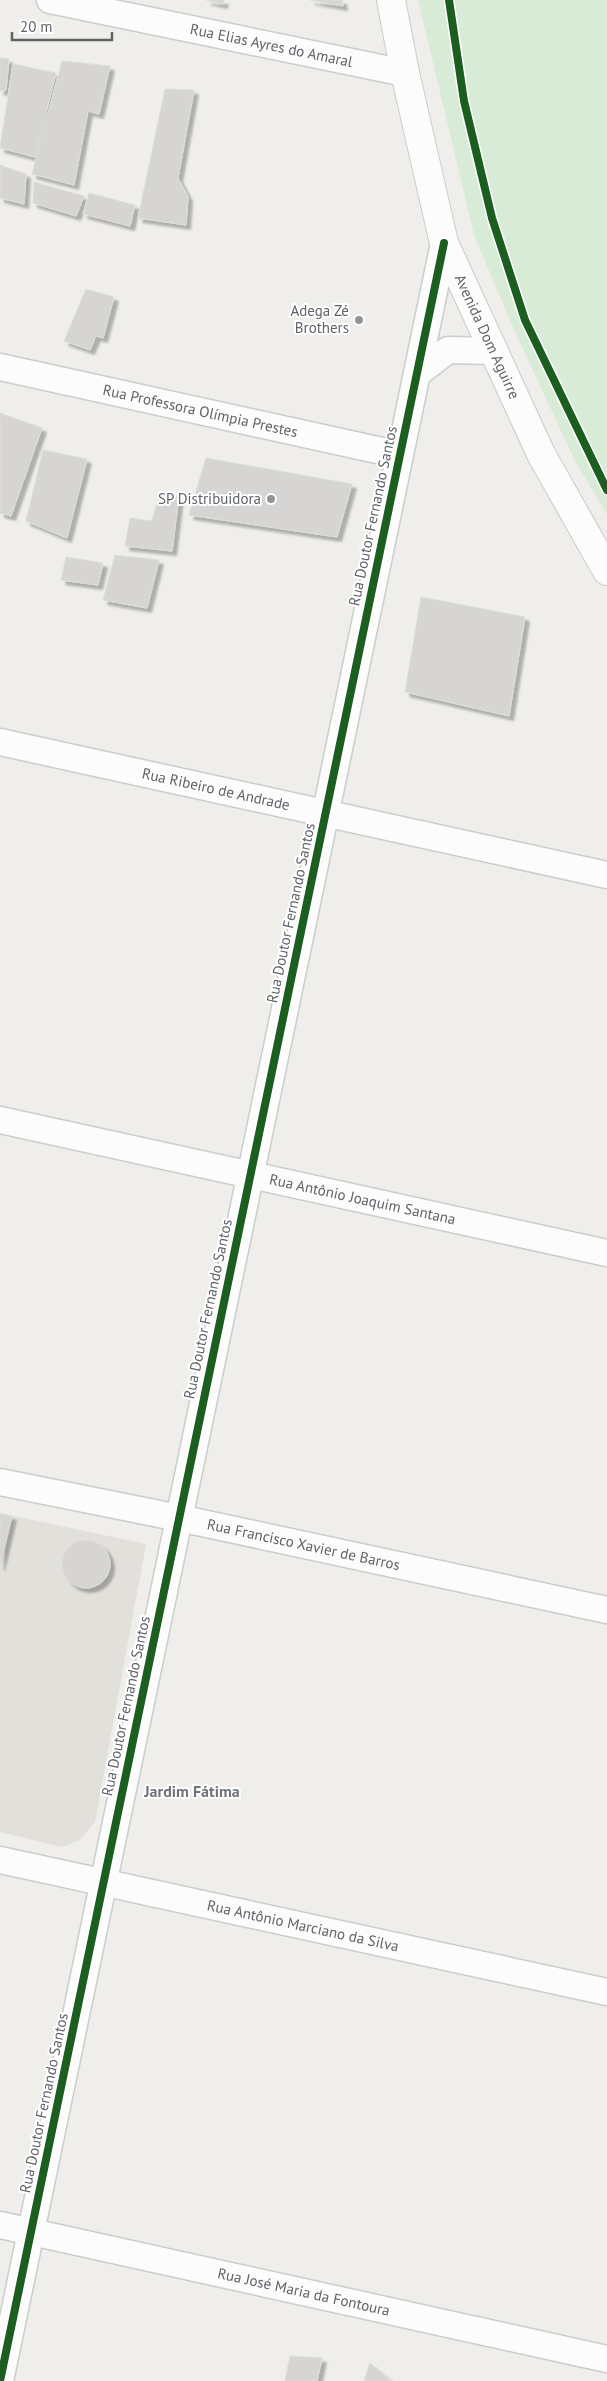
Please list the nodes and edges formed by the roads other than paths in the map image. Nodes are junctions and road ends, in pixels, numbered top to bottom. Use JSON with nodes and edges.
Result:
{"nodes":[{"id":1,"x":50,"y":0,"type":"edge"},
{"id":2,"x":391,"y":0,"type":"edge"},
{"id":3,"x":405,"y":73,"type":"junction"},
{"id":4,"x":444,"y":243,"type":"junction"},
{"id":5,"x":493,"y":351,"type":"junction"},
{"id":6,"x":0,"y":367,"type":"edge"},
{"id":7,"x":417,"y":374,"type":"junction"},
{"id":8,"x":400,"y":455,"type":"junction"},
{"id":9,"x":607,"y":571,"type":"edge"},
{"id":10,"x":0,"y":742,"type":"edge"},
{"id":11,"x":325,"y":814,"type":"junction"},
{"id":12,"x":607,"y":875,"type":"edge"},
{"id":13,"x":0,"y":1120,"type":"edge"},
{"id":14,"x":250,"y":1175,"type":"junction"},
{"id":15,"x":607,"y":1254,"type":"edge"},
{"id":16,"x":0,"y":1482,"type":"edge"},
{"id":17,"x":179,"y":1518,"type":"junction"},
{"id":18,"x":607,"y":1610,"type":"edge"},
{"id":19,"x":0,"y":1860,"type":"edge"},
{"id":20,"x":104,"y":1882,"type":"junction"},
{"id":21,"x":607,"y":1992,"type":"edge"},
{"id":22,"x":0,"y":2225,"type":"edge"},
{"id":23,"x":31,"y":2232,"type":"junction"},
{"id":24,"x":607,"y":2359,"type":"edge"},
{"id":25,"x":0,"y":2381,"type":"edge"}],
"edges":[{"from":1,"to":3,"type":"street","name":"Rua Elias Ayres do Amaral"},
{"from":2,"to":3,"type":"main road","name":"Avenida Dom Aguirre"},
{"from":3,"to":4,"type":"main road","name":"Avenida Dom Aguirre"},
{"from":4,"to":5,"type":"main road","name":"Avenida Dom Aguirre"},
{"from":4,"to":7,"type":"street","name":"Rua Doutor Fernando Santos"},
{"from":5,"to":7,"type":"street"},
{"from":5,"to":9,"type":"main road","name":"Avenida Dom Aguirre"},
{"from":6,"to":8,"type":"street","name":"Rua Professora Olímpia Prestes"},
{"from":7,"to":8,"type":"street","name":"Rua Doutor Fernando Santos"},
{"from":8,"to":11,"type":"street","name":"Rua Doutor Fernando Santos"},
{"from":10,"to":11,"type":"street","name":"Rua Ribeiro de Andrade"},
{"from":11,"to":12,"type":"street","name":"Rua Ribeiro de Andrade"},
{"from":11,"to":14,"type":"street","name":"Rua Doutor Fernando Santos"},
{"from":13,"to":14,"type":"street","name":"Rua Antônio Joaquim Santana"},
{"from":14,"to":15,"type":"street","name":"Rua Antônio Joaquim Santana"},
{"from":14,"to":17,"type":"street","name":"Rua Doutor Fernando Santos"},
{"from":16,"to":17,"type":"street","name":"Rua Francisco Xavier de Barros"},
{"from":17,"to":18,"type":"street","name":"Rua Francisco Xavier de Barros"},
{"from":17,"to":20,"type":"street","name":"Rua Doutor Fernando Santos"},
{"from":19,"to":20,"type":"street","name":"Rua Antônio Marciano da Silva"},
{"from":20,"to":21,"type":"street","name":"Rua Antônio Marciano da Silva"},
{"from":20,"to":23,"type":"street","name":"Rua Doutor Fernando Santos"},
{"from":22,"to":23,"type":"street","name":"Rua José Maria da Fontoura"},
{"from":23,"to":24,"type":"street","name":"Rua José Maria da Fontoura"},
{"from":23,"to":25,"type":"street","name":"Rua Doutor Fernando Santos"}]}
